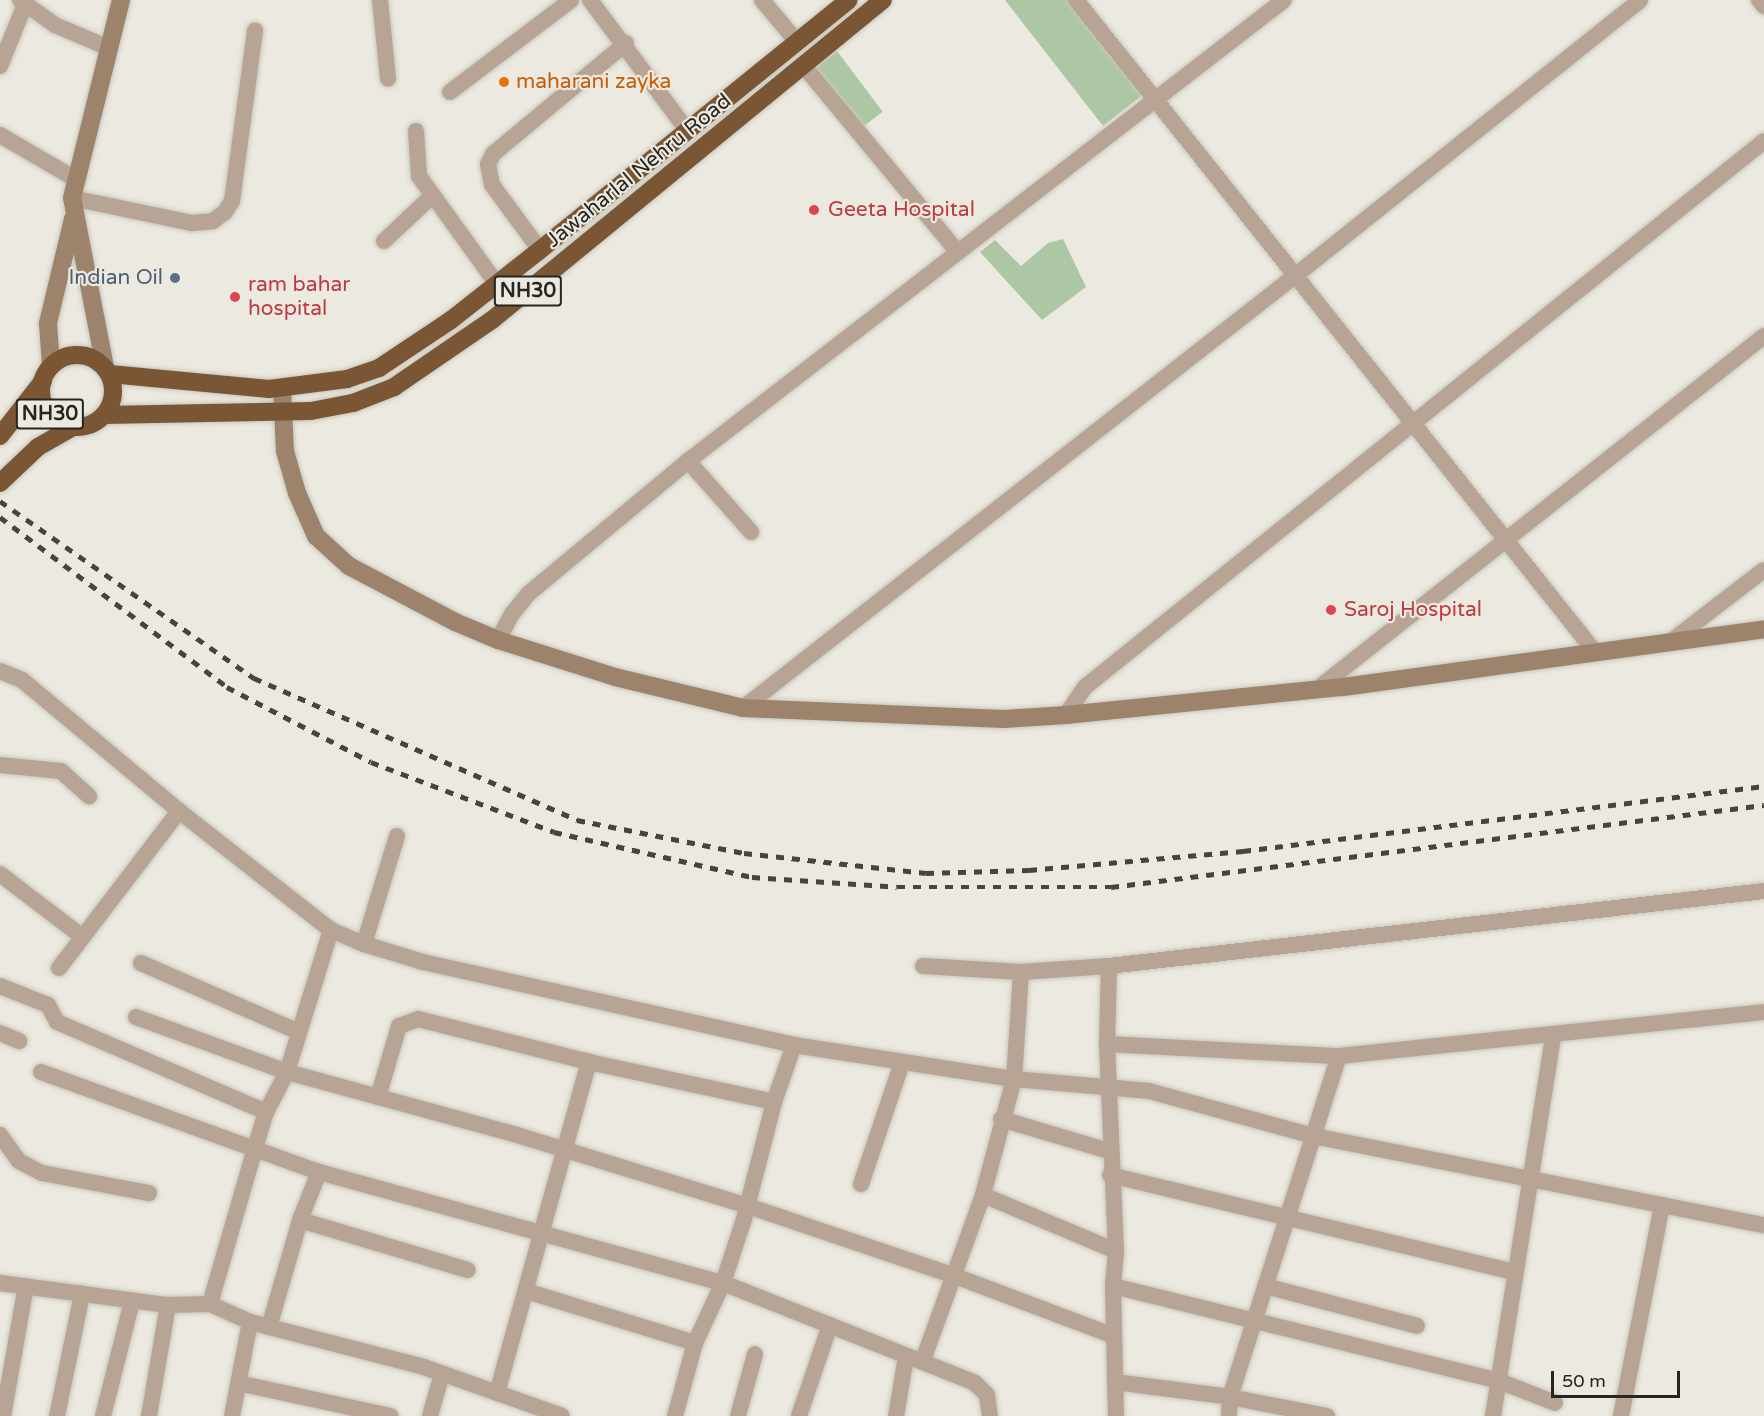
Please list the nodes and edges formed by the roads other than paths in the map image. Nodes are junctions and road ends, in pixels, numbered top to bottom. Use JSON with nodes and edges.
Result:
{"nodes":[{"id":1,"x":121,"y":0,"type":"edge"},
{"id":2,"x":380,"y":0,"type":"edge"},
{"id":3,"x":571,"y":0,"type":"edge"},
{"id":4,"x":590,"y":0,"type":"edge"},
{"id":5,"x":762,"y":0,"type":"edge"},
{"id":6,"x":849,"y":0,"type":"edge"},
{"id":7,"x":883,"y":0,"type":"edge"},
{"id":8,"x":1284,"y":0,"type":"edge"},
{"id":9,"x":1640,"y":0,"type":"edge"},
{"id":10,"x":1759,"y":0,"type":"edge"},
{"id":11,"x":23,"y":2,"type":"edge"},
{"id":12,"x":1084,"y":3,"type":"edge"},
{"id":13,"x":1764,"y":6,"type":"edge"},
{"id":14,"x":255,"y":30,"type":"dead end"},
{"id":15,"x":797,"y":42,"type":"junction"},
{"id":16,"x":626,"y":43,"type":"junction"},
{"id":17,"x":109,"y":48,"type":"junction"},
{"id":18,"x":802,"y":65,"type":"junction"},
{"id":19,"x":0,"y":66,"type":"edge"},
{"id":20,"x":388,"y":80,"type":"dead end"},
{"id":21,"x":450,"y":92,"type":"dead end"},
{"id":22,"x":1156,"y":99,"type":"junction"},
{"id":23,"x":686,"y":129,"type":"junction"},
{"id":24,"x":416,"y":131,"type":"dead end"},
{"id":25,"x":0,"y":135,"type":"edge"},
{"id":26,"x":1764,"y":141,"type":"edge"},
{"id":27,"x":432,"y":196,"type":"junction"},
{"id":28,"x":74,"y":197,"type":"junction"},
{"id":29,"x":384,"y":242,"type":"dead end"},
{"id":30,"x":540,"y":250,"type":"junction"},
{"id":31,"x":956,"y":250,"type":"junction"},
{"id":32,"x":1296,"y":276,"type":"junction"},
{"id":33,"x":497,"y":284,"type":"junction"},
{"id":34,"x":1764,"y":336,"type":"edge"},
{"id":35,"x":107,"y":371,"type":"junction"},
{"id":36,"x":47,"y":374,"type":"junction"},
{"id":37,"x":282,"y":388,"type":"junction"},
{"id":38,"x":285,"y":413,"type":"junction"},
{"id":39,"x":104,"y":415,"type":"junction"},
{"id":40,"x":1413,"y":422,"type":"junction"},
{"id":41,"x":73,"y":427,"type":"junction"},
{"id":42,"x":0,"y":436,"type":"edge"},
{"id":43,"x":688,"y":461,"type":"junction"},
{"id":44,"x":0,"y":483,"type":"edge"},
{"id":45,"x":751,"y":532,"type":"dead end"},
{"id":46,"x":1505,"y":539,"type":"junction"},
{"id":47,"x":1764,"y":570,"type":"edge"},
{"id":48,"x":1764,"y":629,"type":"edge"},
{"id":49,"x":498,"y":640,"type":"junction"},
{"id":50,"x":1670,"y":642,"type":"junction"},
{"id":51,"x":1595,"y":652,"type":"junction"},
{"id":52,"x":0,"y":671,"type":"edge"},
{"id":53,"x":1321,"y":686,"type":"junction"},
{"id":54,"x":743,"y":708,"type":"junction"},
{"id":55,"x":1066,"y":715,"type":"junction"},
{"id":56,"x":0,"y":765,"type":"edge"},
{"id":57,"x":89,"y":796,"type":"dead end"},
{"id":58,"x":179,"y":811,"type":"junction"},
{"id":59,"x":397,"y":836,"type":"dead end"},
{"id":60,"x":0,"y":874,"type":"edge"},
{"id":61,"x":1764,"y":891,"type":"edge"},
{"id":62,"x":331,"y":930,"type":"junction"},
{"id":63,"x":80,"y":935,"type":"junction"},
{"id":64,"x":364,"y":944,"type":"junction"},
{"id":65,"x":141,"y":963,"type":"dead end"},
{"id":66,"x":923,"y":966,"type":"dead end"},
{"id":67,"x":1109,"y":966,"type":"junction"},
{"id":68,"x":59,"y":968,"type":"dead end"},
{"id":69,"x":1021,"y":972,"type":"junction"},
{"id":70,"x":0,"y":986,"type":"edge"},
{"id":71,"x":1764,"y":1012,"type":"edge"},
{"id":72,"x":136,"y":1017,"type":"dead end"},
{"id":73,"x":299,"y":1032,"type":"junction"},
{"id":74,"x":0,"y":1033,"type":"edge"},
{"id":75,"x":1554,"y":1036,"type":"junction"},
{"id":76,"x":19,"y":1041,"type":"dead end"},
{"id":77,"x":1107,"y":1044,"type":"junction"},
{"id":78,"x":794,"y":1045,"type":"junction"},
{"id":79,"x":1340,"y":1056,"type":"junction"},
{"id":80,"x":589,"y":1062,"type":"junction"},
{"id":81,"x":902,"y":1063,"type":"junction"},
{"id":82,"x":40,"y":1072,"type":"dead end"},
{"id":83,"x":287,"y":1072,"type":"junction"},
{"id":84,"x":1014,"y":1079,"type":"junction"},
{"id":85,"x":1108,"y":1084,"type":"junction"},
{"id":86,"x":378,"y":1097,"type":"junction"},
{"id":87,"x":774,"y":1102,"type":"junction"},
{"id":88,"x":266,"y":1112,"type":"junction"},
{"id":89,"x":1001,"y":1119,"type":"junction"},
{"id":90,"x":0,"y":1135,"type":"edge"},
{"id":91,"x":1313,"y":1136,"type":"junction"},
{"id":92,"x":255,"y":1148,"type":"junction"},
{"id":93,"x":564,"y":1149,"type":"junction"},
{"id":94,"x":1110,"y":1151,"type":"junction"},
{"id":95,"x":319,"y":1172,"type":"junction"},
{"id":96,"x":1110,"y":1175,"type":"junction"},
{"id":97,"x":1530,"y":1179,"type":"junction"},
{"id":98,"x":861,"y":1184,"type":"dead end"},
{"id":99,"x":149,"y":1193,"type":"dead end"},
{"id":100,"x":982,"y":1195,"type":"junction"},
{"id":101,"x":745,"y":1205,"type":"junction"},
{"id":102,"x":1662,"y":1205,"type":"junction"},
{"id":103,"x":1287,"y":1218,"type":"junction"},
{"id":104,"x":300,"y":1220,"type":"junction"},
{"id":105,"x":1764,"y":1225,"type":"edge"},
{"id":106,"x":543,"y":1236,"type":"junction"},
{"id":107,"x":1116,"y":1251,"type":"junction"},
{"id":108,"x":468,"y":1270,"type":"dead end"},
{"id":109,"x":1515,"y":1272,"type":"junction"},
{"id":110,"x":955,"y":1275,"type":"junction"},
{"id":111,"x":0,"y":1283,"type":"edge"},
{"id":112,"x":723,"y":1283,"type":"junction"},
{"id":113,"x":26,"y":1286,"type":"junction"},
{"id":114,"x":1113,"y":1286,"type":"junction"},
{"id":115,"x":1265,"y":1286,"type":"junction"},
{"id":116,"x":526,"y":1291,"type":"junction"},
{"id":117,"x":82,"y":1294,"type":"junction"},
{"id":118,"x":132,"y":1301,"type":"junction"},
{"id":119,"x":210,"y":1304,"type":"junction"},
{"id":120,"x":168,"y":1305,"type":"junction"},
{"id":121,"x":1254,"y":1321,"type":"junction"},
{"id":122,"x":250,"y":1322,"type":"junction"},
{"id":123,"x":830,"y":1325,"type":"junction"},
{"id":124,"x":1417,"y":1326,"type":"dead end"},
{"id":125,"x":269,"y":1327,"type":"junction"},
{"id":126,"x":1114,"y":1336,"type":"junction"},
{"id":127,"x":695,"y":1343,"type":"junction"},
{"id":128,"x":755,"y":1354,"type":"dead end"},
{"id":129,"x":915,"y":1359,"type":"junction"},
{"id":130,"x":442,"y":1374,"type":"junction"},
{"id":131,"x":1499,"y":1381,"type":"junction"},
{"id":132,"x":1115,"y":1382,"type":"junction"},
{"id":133,"x":238,"y":1383,"type":"junction"},
{"id":134,"x":497,"y":1393,"type":"junction"},
{"id":135,"x":1230,"y":1397,"type":"junction"},
{"id":136,"x":1555,"y":1403,"type":"dead end"},
{"id":137,"x":532,"y":1411,"type":"edge"},
{"id":138,"x":3,"y":1416,"type":"edge"},
{"id":139,"x":57,"y":1416,"type":"edge"},
{"id":140,"x":103,"y":1416,"type":"edge"},
{"id":141,"x":149,"y":1416,"type":"edge"},
{"id":142,"x":232,"y":1416,"type":"edge"},
{"id":143,"x":390,"y":1416,"type":"edge"},
{"id":144,"x":430,"y":1416,"type":"edge"},
{"id":145,"x":562,"y":1416,"type":"edge"},
{"id":146,"x":675,"y":1416,"type":"edge"},
{"id":147,"x":738,"y":1416,"type":"edge"},
{"id":148,"x":799,"y":1416,"type":"edge"},
{"id":149,"x":896,"y":1416,"type":"edge"},
{"id":150,"x":990,"y":1416,"type":"edge"},
{"id":151,"x":1116,"y":1416,"type":"edge"},
{"id":152,"x":1229,"y":1416,"type":"edge"},
{"id":153,"x":1327,"y":1416,"type":"edge"},
{"id":154,"x":1493,"y":1416,"type":"edge"},
{"id":155,"x":1621,"y":1416,"type":"edge"}],
"edges":[{"from":1,"to":17,"type":"street"},
{"from":2,"to":20,"type":"street"},
{"from":3,"to":21,"type":"street"},
{"from":4,"to":16,"type":"street"},
{"from":5,"to":15,"type":"street"},
{"from":6,"to":15,"type":"highway","name":"Jawaharlal Nehru Road","number":"NH30"},
{"from":7,"to":18,"type":"highway","name":"Jawaharlal Nehru Road","number":"NH30"},
{"from":8,"to":22,"type":"street"},
{"from":9,"to":32,"type":"street"},
{"from":10,"to":13,"type":"street"},
{"from":11,"to":17,"type":"street"},
{"from":11,"to":19,"type":"street"},
{"from":12,"to":22,"type":"street"},
{"from":14,"to":28,"type":"street"},
{"from":15,"to":23,"type":"highway","name":"Jawaharlal Nehru Road","number":"NH30"},
{"from":16,"to":23,"type":"street"},
{"from":16,"to":30,"type":"street"},
{"from":17,"to":28,"type":"street"},
{"from":18,"to":31,"type":"street"},
{"from":18,"to":38,"type":"highway","name":"Jawaharlal Nehru Road","number":"NH30"},
{"from":22,"to":31,"type":"street"},
{"from":22,"to":32,"type":"street"},
{"from":23,"to":30,"type":"highway","name":"Jawaharlal Nehru Road","number":"NH30"},
{"from":24,"to":27,"type":"street"},
{"from":25,"to":28,"type":"street"},
{"from":26,"to":40,"type":"street"},
{"from":27,"to":29,"type":"street"},
{"from":27,"to":33,"type":"street"},
{"from":28,"to":35,"type":"street"},
{"from":28,"to":36,"type":"street"},
{"from":30,"to":33,"type":"highway","name":"Jawaharlal Nehru Road","number":"NH30"},
{"from":31,"to":43,"type":"street"},
{"from":32,"to":40,"type":"street"},
{"from":32,"to":54,"type":"street"},
{"from":33,"to":37,"type":"highway","name":"Jawaharlal Nehru Road","number":"NH30"},
{"from":34,"to":46,"type":"street"},
{"from":35,"to":36,"type":"highway","name":"Jawaharlal Nehru Road","number":"NH30"},
{"from":35,"to":37,"type":"highway","name":"Jawaharlal Nehru Road","number":"NH30"},
{"from":35,"to":39,"type":"highway","number":"NH30"},
{"from":36,"to":41,"type":"highway","number":"NH30"},
{"from":36,"to":42,"type":"highway","number":"NH30"},
{"from":37,"to":38,"type":"street"},
{"from":38,"to":39,"type":"highway","name":"Jawaharlal Nehru Road","number":"NH30"},
{"from":38,"to":49,"type":"street"},
{"from":39,"to":41,"type":"highway","name":"Jawaharlal Nehru Road","number":"NH30"},
{"from":40,"to":46,"type":"street"},
{"from":40,"to":55,"type":"street"},
{"from":41,"to":44,"type":"highway","name":"Jawaharlal Nehru Road","number":"NH30"},
{"from":43,"to":45,"type":"street"},
{"from":43,"to":49,"type":"street"},
{"from":46,"to":51,"type":"street"},
{"from":46,"to":53,"type":"street"},
{"from":47,"to":50,"type":"street"},
{"from":48,"to":50,"type":"street"},
{"from":49,"to":54,"type":"street"},
{"from":50,"to":51,"type":"street"},
{"from":51,"to":53,"type":"street"},
{"from":52,"to":58,"type":"street"},
{"from":53,"to":55,"type":"street"},
{"from":54,"to":55,"type":"street"},
{"from":56,"to":57,"type":"street"},
{"from":58,"to":62,"type":"street"},
{"from":58,"to":63,"type":"street"},
{"from":59,"to":64,"type":"street"},
{"from":60,"to":63,"type":"street"},
{"from":61,"to":67,"type":"street"},
{"from":62,"to":64,"type":"street"},
{"from":62,"to":73,"type":"street"},
{"from":63,"to":68,"type":"street"},
{"from":64,"to":78,"type":"street"},
{"from":65,"to":73,"type":"street"},
{"from":66,"to":69,"type":"street"},
{"from":67,"to":69,"type":"street"},
{"from":67,"to":77,"type":"street"},
{"from":69,"to":84,"type":"street"},
{"from":70,"to":88,"type":"street"},
{"from":71,"to":75,"type":"street"},
{"from":72,"to":83,"type":"street"},
{"from":73,"to":83,"type":"street"},
{"from":74,"to":76,"type":"street"},
{"from":75,"to":79,"type":"street"},
{"from":75,"to":97,"type":"street"},
{"from":77,"to":79,"type":"street"},
{"from":77,"to":85,"type":"street"},
{"from":78,"to":81,"type":"street"},
{"from":78,"to":87,"type":"street"},
{"from":79,"to":91,"type":"street"},
{"from":80,"to":86,"type":"street"},
{"from":80,"to":87,"type":"street"},
{"from":80,"to":93,"type":"street"},
{"from":81,"to":84,"type":"street"},
{"from":81,"to":98,"type":"street"},
{"from":82,"to":92,"type":"street"},
{"from":83,"to":86,"type":"street"},
{"from":83,"to":88,"type":"street"},
{"from":84,"to":85,"type":"street"},
{"from":84,"to":89,"type":"street"},
{"from":85,"to":91,"type":"street"},
{"from":85,"to":94,"type":"street"},
{"from":86,"to":93,"type":"street"},
{"from":87,"to":101,"type":"street"},
{"from":88,"to":92,"type":"street"},
{"from":89,"to":94,"type":"street"},
{"from":89,"to":100,"type":"street"},
{"from":90,"to":99,"type":"street"},
{"from":91,"to":97,"type":"street"},
{"from":91,"to":103,"type":"street"},
{"from":92,"to":95,"type":"street"},
{"from":92,"to":119,"type":"street"},
{"from":93,"to":101,"type":"street"},
{"from":93,"to":106,"type":"street"},
{"from":94,"to":96,"type":"street"},
{"from":95,"to":104,"type":"street"},
{"from":95,"to":106,"type":"street"},
{"from":96,"to":103,"type":"street"},
{"from":96,"to":107,"type":"street"},
{"from":97,"to":102,"type":"street"},
{"from":97,"to":109,"type":"street"},
{"from":100,"to":107,"type":"street"},
{"from":100,"to":110,"type":"street"},
{"from":101,"to":110,"type":"street"},
{"from":101,"to":112,"type":"street"},
{"from":102,"to":105,"type":"street"},
{"from":102,"to":155,"type":"street"},
{"from":103,"to":109,"type":"street"},
{"from":103,"to":115,"type":"street"},
{"from":104,"to":108,"type":"street"},
{"from":104,"to":125,"type":"street"},
{"from":106,"to":112,"type":"street"},
{"from":106,"to":116,"type":"street"},
{"from":107,"to":114,"type":"street"},
{"from":109,"to":131,"type":"street"},
{"from":110,"to":126,"type":"street"},
{"from":110,"to":129,"type":"street"},
{"from":111,"to":113,"type":"street"},
{"from":112,"to":123,"type":"street"},
{"from":112,"to":127,"type":"street"},
{"from":113,"to":117,"type":"street"},
{"from":113,"to":138,"type":"street"},
{"from":114,"to":121,"type":"street"},
{"from":114,"to":126,"type":"street"},
{"from":115,"to":121,"type":"street"},
{"from":115,"to":124,"type":"street"},
{"from":116,"to":127,"type":"street"},
{"from":116,"to":134,"type":"street"},
{"from":117,"to":118,"type":"street"},
{"from":117,"to":139,"type":"street"},
{"from":118,"to":120,"type":"street"},
{"from":118,"to":140,"type":"street"},
{"from":119,"to":120,"type":"street"},
{"from":119,"to":122,"type":"street"},
{"from":120,"to":141,"type":"street"},
{"from":121,"to":131,"type":"street"},
{"from":121,"to":135,"type":"street"},
{"from":122,"to":125,"type":"street"},
{"from":122,"to":133,"type":"street"},
{"from":123,"to":129,"type":"street"},
{"from":123,"to":148,"type":"street"},
{"from":125,"to":130,"type":"street"},
{"from":126,"to":132,"type":"street"},
{"from":127,"to":146,"type":"street"},
{"from":128,"to":147,"type":"street"},
{"from":129,"to":149,"type":"street"},
{"from":129,"to":150,"type":"street"},
{"from":130,"to":134,"type":"street"},
{"from":130,"to":144,"type":"street"},
{"from":131,"to":136,"type":"street"},
{"from":131,"to":154,"type":"street"},
{"from":132,"to":135,"type":"street"},
{"from":132,"to":151,"type":"street"},
{"from":133,"to":142,"type":"street"},
{"from":133,"to":143,"type":"street"},
{"from":134,"to":137,"type":"street"},
{"from":135,"to":152,"type":"street"},
{"from":135,"to":153,"type":"street"},
{"from":137,"to":145,"type":"street"}]}
